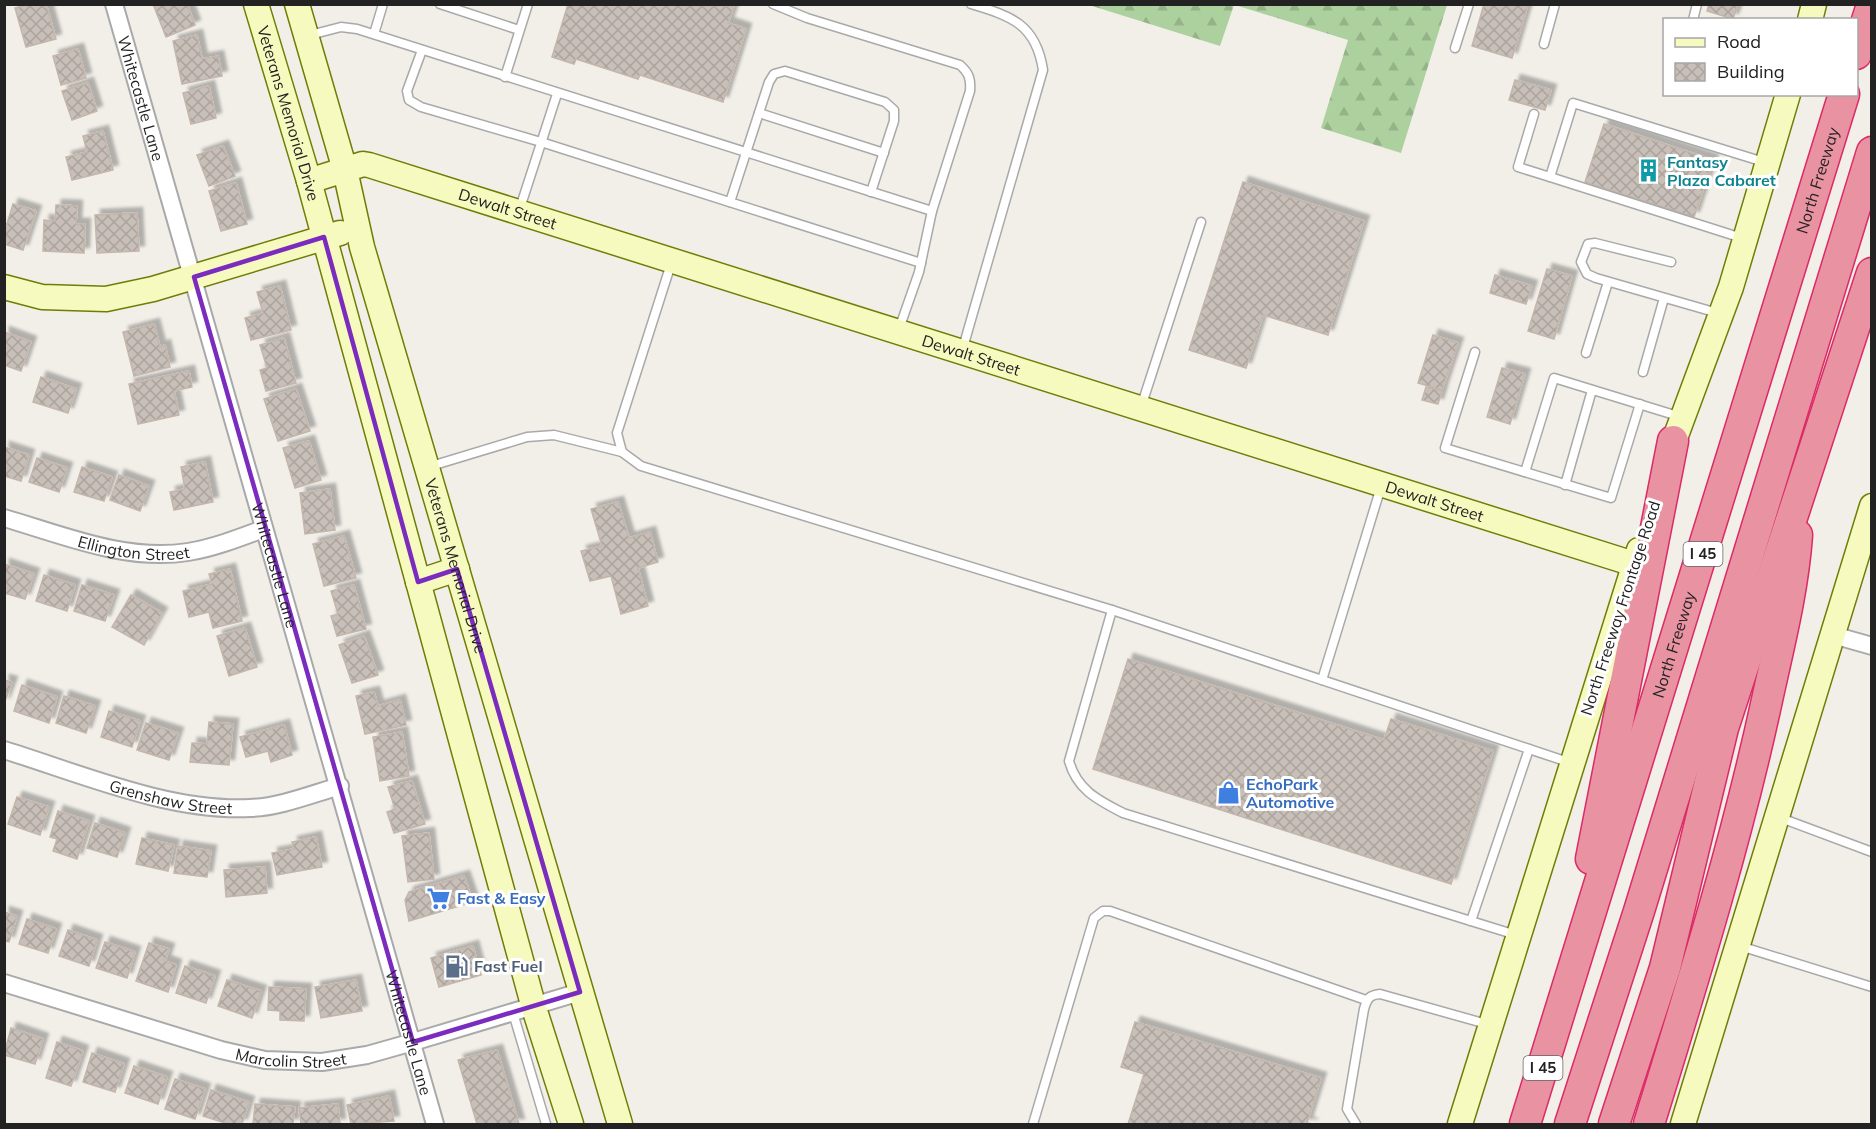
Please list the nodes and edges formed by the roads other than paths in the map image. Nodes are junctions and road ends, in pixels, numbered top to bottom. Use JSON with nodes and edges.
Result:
{"nodes":[{"id":1,"x":114,"y":4,"type":"edge"},
{"id":2,"x":256,"y":4,"type":"edge"},
{"id":3,"x":297,"y":4,"type":"edge"},
{"id":4,"x":382,"y":4,"type":"edge"},
{"id":5,"x":440,"y":4,"type":"edge"},
{"id":6,"x":528,"y":4,"type":"edge"},
{"id":7,"x":773,"y":4,"type":"edge"},
{"id":8,"x":971,"y":4,"type":"edge"},
{"id":9,"x":1468,"y":4,"type":"edge"},
{"id":10,"x":1555,"y":4,"type":"edge"},
{"id":11,"x":1872,"y":5,"type":"edge"},
{"id":12,"x":519,"y":30,"type":"junction"},
{"id":13,"x":374,"y":34,"type":"junction"},
{"id":14,"x":306,"y":36,"type":"junction"},
{"id":15,"x":1544,"y":44,"type":"dead end"},
{"id":16,"x":1455,"y":48,"type":"dead end"},
{"id":17,"x":422,"y":50,"type":"junction"},
{"id":18,"x":1858,"y":51,"type":"edge"},
{"id":19,"x":505,"y":77,"type":"junction"},
{"id":20,"x":557,"y":94,"type":"junction"},
{"id":21,"x":1787,"y":96,"type":"edge"},
{"id":22,"x":1843,"y":96,"type":"edge"},
{"id":23,"x":759,"y":113,"type":"junction"},
{"id":24,"x":1534,"y":114,"type":"dead end"},
{"id":25,"x":541,"y":142,"type":"junction"},
{"id":26,"x":1872,"y":152,"type":"edge"},
{"id":27,"x":746,"y":153,"type":"junction"},
{"id":28,"x":884,"y":153,"type":"junction"},
{"id":29,"x":1767,"y":163,"type":"junction"},
{"id":30,"x":345,"y":170,"type":"junction"},
{"id":31,"x":1550,"y":177,"type":"junction"},
{"id":32,"x":309,"y":181,"type":"junction"},
{"id":33,"x":871,"y":192,"type":"junction"},
{"id":34,"x":730,"y":202,"type":"junction"},
{"id":35,"x":932,"y":211,"type":"junction"},
{"id":36,"x":518,"y":213,"type":"junction"},
{"id":37,"x":1201,"y":222,"type":"dead end"},
{"id":38,"x":357,"y":229,"type":"junction"},
{"id":39,"x":324,"y":237,"type":"junction"},
{"id":40,"x":1745,"y":239,"type":"junction"},
{"id":41,"x":673,"y":259,"type":"junction"},
{"id":42,"x":1671,"y":262,"type":"dead end"},
{"id":43,"x":921,"y":263,"type":"junction"},
{"id":44,"x":1872,"y":273,"type":"edge"},
{"id":45,"x":194,"y":277,"type":"junction"},
{"id":46,"x":1608,"y":282,"type":"junction"},
{"id":47,"x":4,"y":287,"type":"edge"},
{"id":48,"x":1664,"y":298,"type":"junction"},
{"id":49,"x":1721,"y":314,"type":"junction"},
{"id":50,"x":898,"y":332,"type":"junction"},
{"id":51,"x":962,"y":352,"type":"junction"},
{"id":52,"x":1475,"y":352,"type":"dead end"},
{"id":53,"x":1586,"y":353,"type":"dead end"},
{"id":54,"x":1642,"y":372,"type":"dead end"},
{"id":55,"x":1592,"y":390,"type":"junction"},
{"id":56,"x":1640,"y":404,"type":"junction"},
{"id":57,"x":1141,"y":407,"type":"junction"},
{"id":58,"x":1677,"y":429,"type":"junction"},
{"id":59,"x":622,"y":452,"type":"junction"},
{"id":60,"x":427,"y":467,"type":"junction"},
{"id":61,"x":1525,"y":472,"type":"junction"},
{"id":62,"x":1802,"y":482,"type":"junction"},
{"id":63,"x":1382,"y":483,"type":"junction"},
{"id":64,"x":1565,"y":484,"type":"junction"},
{"id":65,"x":1872,"y":506,"type":"edge"},
{"id":66,"x":4,"y":518,"type":"edge"},
{"id":67,"x":263,"y":529,"type":"junction"},
{"id":68,"x":1634,"y":564,"type":"junction"},
{"id":69,"x":458,"y":569,"type":"junction"},
{"id":70,"x":418,"y":582,"type":"junction"},
{"id":71,"x":1113,"y":610,"type":"junction"},
{"id":72,"x":1833,"y":634,"type":"junction"},
{"id":73,"x":1872,"y":646,"type":"edge"},
{"id":74,"x":1322,"y":680,"type":"junction"},
{"id":75,"x":1529,"y":749,"type":"junction"},
{"id":76,"x":4,"y":750,"type":"edge"},
{"id":77,"x":1571,"y":763,"type":"junction"},
{"id":78,"x":340,"y":786,"type":"junction"},
{"id":79,"x":1778,"y":816,"type":"junction"},
{"id":80,"x":1872,"y":852,"type":"edge"},
{"id":81,"x":1472,"y":921,"type":"junction"},
{"id":82,"x":1518,"y":936,"type":"junction"},
{"id":83,"x":1738,"y":945,"type":"junction"},
{"id":84,"x":4,"y":983,"type":"edge"},
{"id":85,"x":1872,"y":987,"type":"edge"},
{"id":86,"x":580,"y":992,"type":"junction"},
{"id":87,"x":1366,"y":1000,"type":"junction"},
{"id":88,"x":524,"y":1011,"type":"junction"},
{"id":89,"x":1561,"y":1012,"type":"junction"},
{"id":90,"x":1490,"y":1025,"type":"junction"},
{"id":91,"x":413,"y":1042,"type":"junction"},
{"id":92,"x":435,"y":1125,"type":"edge"},
{"id":93,"x":546,"y":1125,"type":"edge"},
{"id":94,"x":571,"y":1125,"type":"edge"},
{"id":95,"x":620,"y":1125,"type":"edge"},
{"id":96,"x":1033,"y":1125,"type":"edge"},
{"id":97,"x":1356,"y":1125,"type":"edge"},
{"id":98,"x":1460,"y":1125,"type":"edge"},
{"id":99,"x":1525,"y":1125,"type":"edge"},
{"id":100,"x":1570,"y":1125,"type":"edge"},
{"id":101,"x":1614,"y":1125,"type":"edge"},
{"id":102,"x":1649,"y":1125,"type":"edge"},
{"id":103,"x":1683,"y":1125,"type":"edge"}],
"edges":[{"from":1,"to":45,"type":"street","name":"Whitecastle Lane"},
{"from":2,"to":32,"type":"main road","name":"Veterans Memorial Drive"},
{"from":3,"to":14,"type":"main road","name":"Veterans Memorial Drive"},
{"from":4,"to":13,"type":"lane"},
{"from":5,"to":12,"type":"lane"},
{"from":6,"to":12,"type":"lane"},
{"from":7,"to":35,"type":"lane"},
{"from":8,"to":51,"type":"lane"},
{"from":9,"to":16,"type":"lane"},
{"from":10,"to":15,"type":"lane"},
{"from":11,"to":18,"type":"highway"},
{"from":12,"to":19,"type":"lane"},
{"from":13,"to":14,"type":"lane"},
{"from":13,"to":17,"type":"lane"},
{"from":14,"to":30,"type":"main road","name":"Veterans Memorial Drive"},
{"from":17,"to":19,"type":"lane"},
{"from":17,"to":25,"type":"lane"},
{"from":19,"to":20,"type":"lane"},
{"from":20,"to":25,"type":"lane"},
{"from":20,"to":27,"type":"lane"},
{"from":21,"to":29,"type":"main road","name":"North Freeway Frontage Road"},
{"from":22,"to":89,"type":"highway","name":"North Freeway","number":"I 45"},
{"from":23,"to":27,"type":"lane"},
{"from":23,"to":28,"type":"lane"},
{"from":23,"to":28,"type":"lane"},
{"from":24,"to":31,"type":"lane"},
{"from":25,"to":34,"type":"lane"},
{"from":25,"to":36,"type":"lane"},
{"from":26,"to":100,"type":"highway"},
{"from":27,"to":33,"type":"lane"},
{"from":27,"to":34,"type":"lane"},
{"from":28,"to":33,"type":"lane"},
{"from":29,"to":31,"type":"lane"},
{"from":29,"to":40,"type":"main road","name":"North Freeway Frontage Road"},
{"from":30,"to":32,"type":"main road","name":"Dewalt Street"},
{"from":30,"to":36,"type":"main road","name":"Dewalt Street"},
{"from":30,"to":38,"type":"main road","name":"Veterans Memorial Drive"},
{"from":31,"to":40,"type":"lane"},
{"from":32,"to":39,"type":"main road","name":"Veterans Memorial Drive"},
{"from":33,"to":35,"type":"lane"},
{"from":34,"to":43,"type":"lane"},
{"from":35,"to":43,"type":"lane"},
{"from":36,"to":41,"type":"main road","name":"Dewalt Street"},
{"from":37,"to":57,"type":"lane"},
{"from":38,"to":39,"type":"main road"},
{"from":38,"to":60,"type":"main road","name":"Veterans Memorial Drive"},
{"from":39,"to":45,"type":"main road"},
{"from":39,"to":70,"type":"main road","name":"Veterans Memorial Drive"},
{"from":40,"to":49,"type":"main road","name":"North Freeway Frontage Road"},
{"from":41,"to":50,"type":"main road","name":"Dewalt Street"},
{"from":41,"to":59,"type":"lane"},
{"from":42,"to":46,"type":"lane"},
{"from":43,"to":50,"type":"lane"},
{"from":44,"to":62,"type":"highway"},
{"from":45,"to":47,"type":"main road"},
{"from":45,"to":67,"type":"street","name":"Whitecastle Lane"},
{"from":46,"to":48,"type":"lane"},
{"from":46,"to":53,"type":"lane"},
{"from":48,"to":49,"type":"lane"},
{"from":48,"to":54,"type":"lane"},
{"from":49,"to":58,"type":"main road","name":"North Freeway Frontage Road"},
{"from":50,"to":51,"type":"main road","name":"Dewalt Street"},
{"from":51,"to":57,"type":"main road","name":"Dewalt Street"},
{"from":52,"to":61,"type":"lane"},
{"from":55,"to":56,"type":"lane"},
{"from":55,"to":61,"type":"lane"},
{"from":55,"to":64,"type":"lane"},
{"from":56,"to":58,"type":"lane"},
{"from":56,"to":64,"type":"lane"},
{"from":57,"to":63,"type":"main road","name":"Dewalt Street"},
{"from":58,"to":68,"type":"main road","name":"North Freeway Frontage Road"},
{"from":58,"to":89,"type":"highway"},
{"from":59,"to":60,"type":"lane"},
{"from":59,"to":71,"type":"lane"},
{"from":60,"to":69,"type":"main road","name":"Veterans Memorial Drive"},
{"from":61,"to":64,"type":"lane"},
{"from":62,"to":101,"type":"highway"},
{"from":62,"to":102,"type":"highway"},
{"from":63,"to":68,"type":"main road","name":"Dewalt Street"},
{"from":63,"to":74,"type":"lane"},
{"from":65,"to":72,"type":"main road"},
{"from":66,"to":67,"type":"street","name":"Ellington Street"},
{"from":67,"to":78,"type":"street","name":"Whitecastle Lane"},
{"from":68,"to":77,"type":"main road","name":"North Freeway Frontage Road"},
{"from":69,"to":70,"type":"main road"},
{"from":69,"to":86,"type":"main road","name":"Veterans Memorial Drive"},
{"from":70,"to":88,"type":"main road","name":"Veterans Memorial Drive"},
{"from":71,"to":74,"type":"lane"},
{"from":71,"to":81,"type":"lane"},
{"from":72,"to":73,"type":"street"},
{"from":72,"to":79,"type":"main road"},
{"from":74,"to":75,"type":"lane"},
{"from":75,"to":77,"type":"lane"},
{"from":75,"to":81,"type":"lane"},
{"from":76,"to":78,"type":"street","name":"Grenshaw Street"},
{"from":77,"to":82,"type":"main road","name":"North Freeway Frontage Road"},
{"from":78,"to":91,"type":"street","name":"Whitecastle Lane"},
{"from":79,"to":80,"type":"lane"},
{"from":79,"to":83,"type":"main road"},
{"from":81,"to":82,"type":"lane"},
{"from":82,"to":90,"type":"main road","name":"North Freeway Frontage Road"},
{"from":83,"to":85,"type":"lane"},
{"from":83,"to":103,"type":"main road"},
{"from":84,"to":91,"type":"street","name":"Marcolin Street"},
{"from":86,"to":88,"type":"street","name":"Marcolin Street"},
{"from":86,"to":95,"type":"main road","name":"Veterans Memorial Drive"},
{"from":87,"to":90,"type":"lane"},
{"from":87,"to":96,"type":"lane"},
{"from":87,"to":97,"type":"lane"},
{"from":88,"to":91,"type":"street","name":"Marcolin Street"},
{"from":88,"to":93,"type":"lane"},
{"from":88,"to":94,"type":"main road","name":"Veterans Memorial Drive"},
{"from":89,"to":99,"type":"highway","name":"North Freeway","number":"I 45"},
{"from":90,"to":98,"type":"main road","name":"North Freeway Frontage Road"},
{"from":91,"to":92,"type":"street","name":"Whitecastle Lane"}]}
